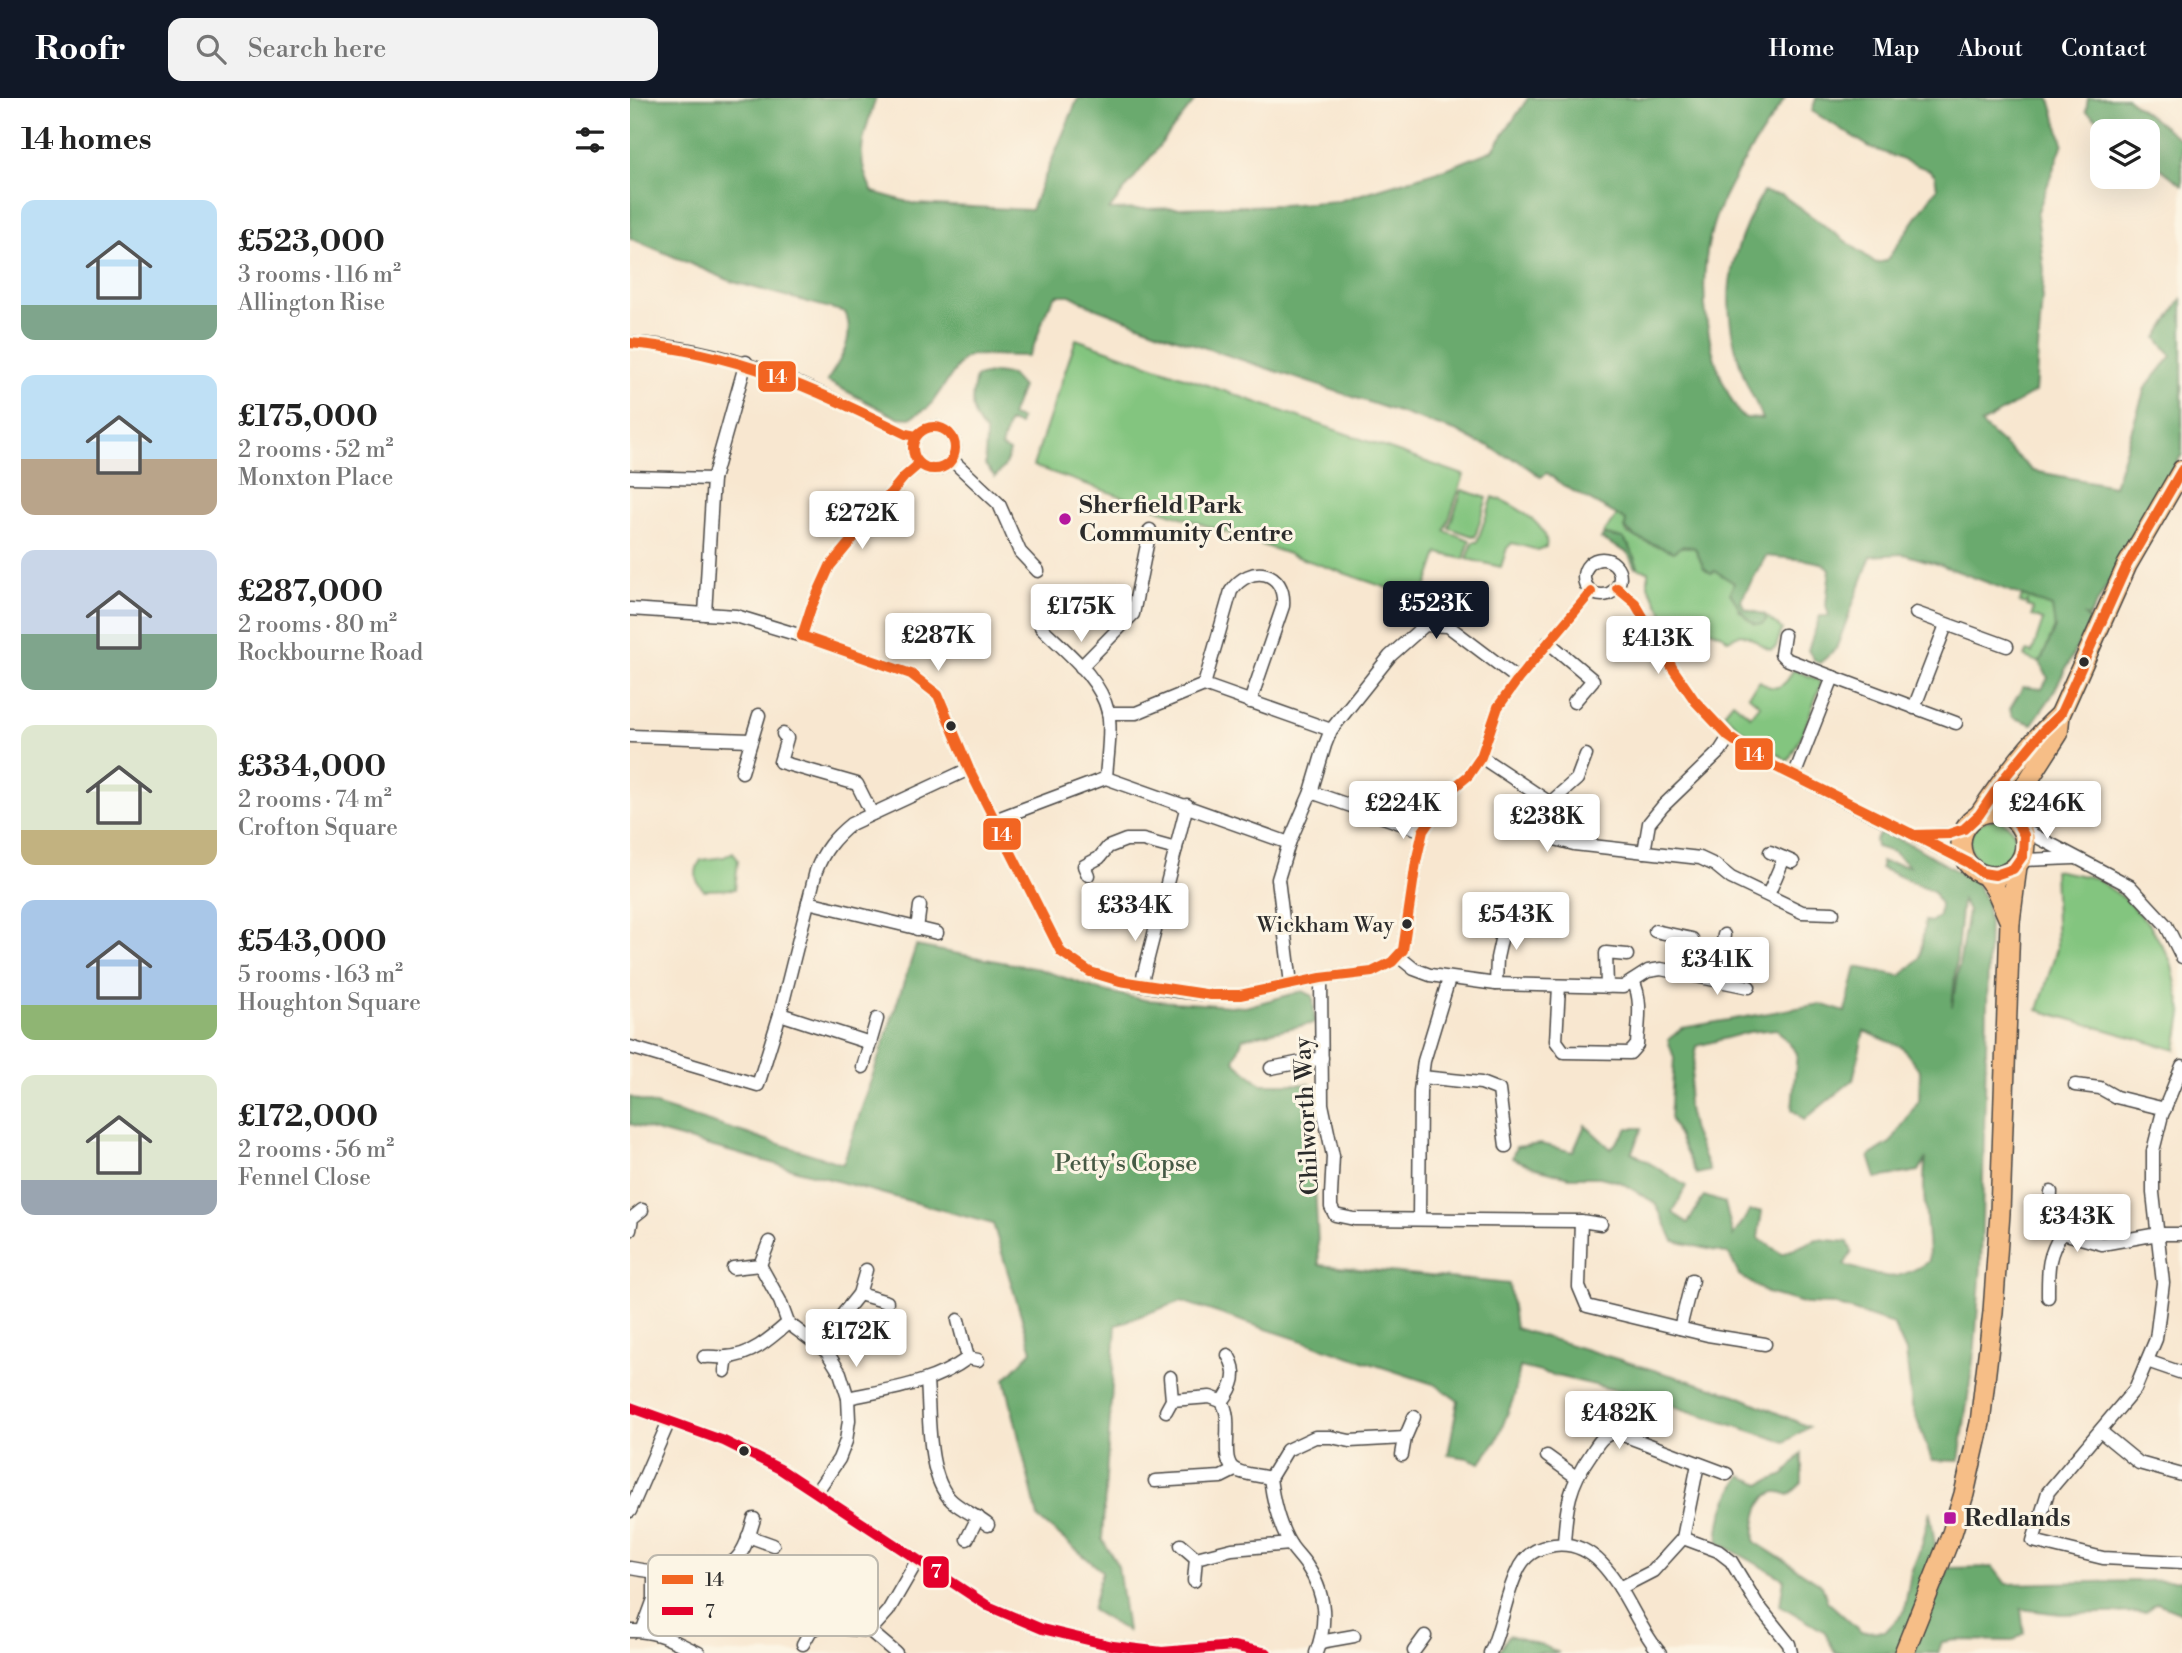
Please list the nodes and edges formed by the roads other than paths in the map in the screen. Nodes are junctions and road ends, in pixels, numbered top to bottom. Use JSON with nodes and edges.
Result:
{"nodes":[{"id":1,"x":630,"y":343,"type":"edge"},
{"id":2,"x":746,"y":362,"type":"junction"},
{"id":3,"x":916,"y":436,"type":"junction"},
{"id":4,"x":952,"y":460,"type":"junction"},
{"id":5,"x":919,"y":464,"type":"junction"},
{"id":6,"x":2182,"y":470,"type":"edge"},
{"id":7,"x":630,"y":477,"type":"edge"},
{"id":8,"x":713,"y":479,"type":"junction"},
{"id":9,"x":1150,"y":530,"type":"dead end"},
{"id":10,"x":1038,"y":571,"type":"dead end"},
{"id":11,"x":1617,"y":588,"type":"junction"},
{"id":12,"x":1591,"y":592,"type":"junction"},
{"id":13,"x":630,"y":609,"type":"edge"},
{"id":14,"x":1916,"y":613,"type":"dead end"},
{"id":15,"x":705,"y":614,"type":"junction"},
{"id":16,"x":1946,"y":625,"type":"junction"},
{"id":17,"x":1041,"y":627,"type":"dead end"},
{"id":18,"x":1784,"y":635,"type":"dead end"},
{"id":19,"x":802,"y":636,"type":"junction"},
{"id":20,"x":1548,"y":642,"type":"junction"},
{"id":21,"x":2007,"y":646,"type":"dead end"},
{"id":22,"x":1081,"y":667,"type":"junction"},
{"id":23,"x":1833,"y":677,"type":"junction"},
{"id":24,"x":1518,"y":679,"type":"junction"},
{"id":25,"x":1204,"y":685,"type":"junction"},
{"id":26,"x":1250,"y":702,"type":"junction"},
{"id":27,"x":1574,"y":702,"type":"dead end"},
{"id":28,"x":1914,"y":708,"type":"junction"},
{"id":29,"x":1108,"y":713,"type":"junction"},
{"id":30,"x":759,"y":715,"type":"dead end"},
{"id":31,"x":2060,"y":715,"type":"junction"},
{"id":32,"x":1956,"y":723,"type":"dead end"},
{"id":33,"x":1331,"y":730,"type":"junction"},
{"id":34,"x":783,"y":734,"type":"dead end"},
{"id":35,"x":630,"y":736,"type":"edge"},
{"id":36,"x":1729,"y":737,"type":"junction"},
{"id":37,"x":751,"y":740,"type":"junction"},
{"id":38,"x":1586,"y":755,"type":"dead end"},
{"id":39,"x":1481,"y":758,"type":"junction"},
{"id":40,"x":969,"y":769,"type":"junction"},
{"id":41,"x":742,"y":772,"type":"dead end"},
{"id":42,"x":1794,"y":776,"type":"junction"},
{"id":43,"x":1106,"y":778,"type":"junction"},
{"id":44,"x":1311,"y":792,"type":"junction"},
{"id":45,"x":1550,"y":803,"type":"junction"},
{"id":46,"x":1187,"y":805,"type":"junction"},
{"id":47,"x":872,"y":814,"type":"junction"},
{"id":48,"x":997,"y":820,"type":"junction"},
{"id":49,"x":1972,"y":822,"type":"junction"},
{"id":50,"x":2019,"y":825,"type":"junction"},
{"id":51,"x":1423,"y":831,"type":"junction"},
{"id":52,"x":1914,"y":835,"type":"junction"},
{"id":53,"x":1289,"y":843,"type":"junction"},
{"id":54,"x":1176,"y":849,"type":"junction"},
{"id":55,"x":1644,"y":852,"type":"junction"},
{"id":56,"x":1770,"y":852,"type":"dead end"},
{"id":57,"x":2074,"y":858,"type":"junction"},
{"id":58,"x":2019,"y":863,"type":"junction"},
{"id":59,"x":1977,"y":869,"type":"junction"},
{"id":60,"x":1088,"y":875,"type":"dead end"},
{"id":61,"x":1768,"y":895,"type":"junction"},
{"id":62,"x":808,"y":902,"type":"junction"},
{"id":63,"x":920,"y":906,"type":"dead end"},
{"id":64,"x":1833,"y":913,"type":"dead end"},
{"id":65,"x":1506,"y":917,"type":"dead end"},
{"id":66,"x":2010,"y":922,"type":"junction"},
{"id":67,"x":917,"y":929,"type":"junction"},
{"id":68,"x":1656,"y":931,"type":"dead end"},
{"id":69,"x":937,"y":933,"type":"dead end"},
{"id":70,"x":1724,"y":935,"type":"dead end"},
{"id":71,"x":1627,"y":954,"type":"dead end"},
{"id":72,"x":1398,"y":956,"type":"junction"},
{"id":73,"x":2182,"y":957,"type":"edge"},
{"id":74,"x":1686,"y":975,"type":"junction"},
{"id":75,"x":1321,"y":978,"type":"junction"},
{"id":76,"x":1449,"y":979,"type":"junction"},
{"id":77,"x":1717,"y":979,"type":"junction"},
{"id":78,"x":1633,"y":981,"type":"junction"},
{"id":79,"x":1291,"y":984,"type":"junction"},
{"id":80,"x":1496,"y":984,"type":"junction"},
{"id":81,"x":1142,"y":985,"type":"junction"},
{"id":82,"x":1559,"y":986,"type":"junction"},
{"id":83,"x":1607,"y":987,"type":"junction"},
{"id":84,"x":1749,"y":987,"type":"dead end"},
{"id":85,"x":780,"y":1014,"type":"junction"},
{"id":86,"x":877,"y":1019,"type":"dead end"},
{"id":87,"x":870,"y":1043,"type":"junction"},
{"id":88,"x":630,"y":1047,"type":"edge"},
{"id":89,"x":1322,"y":1058,"type":"junction"},
{"id":90,"x":2182,"y":1066,"type":"edge"},
{"id":91,"x":863,"y":1067,"type":"dead end"},
{"id":92,"x":1271,"y":1068,"type":"dead end"},
{"id":93,"x":1422,"y":1077,"type":"junction"},
{"id":94,"x":2075,"y":1085,"type":"dead end"},
{"id":95,"x":2165,"y":1109,"type":"junction"},
{"id":96,"x":1506,"y":1146,"type":"dead end"},
{"id":97,"x":2051,"y":1192,"type":"dead end"},
{"id":98,"x":1419,"y":1219,"type":"junction"},
{"id":99,"x":1581,"y":1221,"type":"junction"},
{"id":100,"x":1601,"y":1224,"type":"dead end"},
{"id":101,"x":2062,"y":1233,"type":"junction"},
{"id":102,"x":2158,"y":1234,"type":"junction"},
{"id":103,"x":2182,"y":1234,"type":"edge"},
{"id":104,"x":769,"y":1242,"type":"dead end"},
{"id":105,"x":760,"y":1265,"type":"junction"},
{"id":106,"x":733,"y":1268,"type":"dead end"},
{"id":107,"x":866,"y":1270,"type":"dead end"},
{"id":108,"x":1692,"y":1280,"type":"dead end"},
{"id":109,"x":859,"y":1294,"type":"junction"},
{"id":110,"x":2048,"y":1297,"type":"dead end"},
{"id":111,"x":887,"y":1302,"type":"dead end"},
{"id":112,"x":958,"y":1320,"type":"dead end"},
{"id":113,"x":788,"y":1323,"type":"junction"},
{"id":114,"x":1680,"y":1328,"type":"junction"},
{"id":115,"x":819,"y":1344,"type":"junction"},
{"id":116,"x":1765,"y":1344,"type":"dead end"},
{"id":117,"x":1228,"y":1355,"type":"dead end"},
{"id":118,"x":704,"y":1357,"type":"dead end"},
{"id":119,"x":727,"y":1357,"type":"junction"},
{"id":120,"x":2147,"y":1361,"type":"junction"},
{"id":121,"x":725,"y":1371,"type":"dead end"},
{"id":122,"x":2182,"y":1373,"type":"edge"},
{"id":123,"x":1170,"y":1377,"type":"dead end"},
{"id":124,"x":927,"y":1381,"type":"junction"},
{"id":125,"x":848,"y":1398,"type":"junction"},
{"id":126,"x":1222,"y":1402,"type":"junction"},
{"id":127,"x":630,"y":1407,"type":"edge"},
{"id":128,"x":1414,"y":1417,"type":"dead end"},
{"id":129,"x":669,"y":1421,"type":"junction"},
{"id":130,"x":2100,"y":1432,"type":"junction"},
{"id":131,"x":1405,"y":1438,"type":"junction"},
{"id":132,"x":1402,"y":1455,"type":"dead end"},
{"id":133,"x":1547,"y":1457,"type":"dead end"},
{"id":134,"x":1698,"y":1464,"type":"junction"},
{"id":135,"x":1235,"y":1470,"type":"junction"},
{"id":136,"x":1727,"y":1474,"type":"dead end"},
{"id":137,"x":2182,"y":1475,"type":"edge"},
{"id":138,"x":1576,"y":1477,"type":"junction"},
{"id":139,"x":1270,"y":1478,"type":"junction"},
{"id":140,"x":1155,"y":1481,"type":"dead end"},
{"id":141,"x":817,"y":1491,"type":"junction"},
{"id":142,"x":630,"y":1511,"type":"edge"},
{"id":143,"x":754,"y":1519,"type":"dead end"},
{"id":144,"x":748,"y":1536,"type":"junction"},
{"id":145,"x":1684,"y":1538,"type":"junction"},
{"id":146,"x":967,"y":1539,"type":"dead end"},
{"id":147,"x":1290,"y":1544,"type":"junction"},
{"id":148,"x":1564,"y":1544,"type":"junction"},
{"id":149,"x":773,"y":1545,"type":"dead end"},
{"id":150,"x":1181,"y":1545,"type":"dead end"},
{"id":151,"x":739,"y":1555,"type":"edge"},
{"id":152,"x":1196,"y":1558,"type":"junction"},
{"id":153,"x":918,"y":1561,"type":"junction"},
{"id":154,"x":2182,"y":1562,"type":"edge"},
{"id":155,"x":630,"y":1568,"type":"edge"},
{"id":156,"x":648,"y":1572,"type":"edge"},
{"id":157,"x":1194,"y":1581,"type":"dead end"},
{"id":158,"x":1620,"y":1588,"type":"junction"},
{"id":159,"x":648,"y":1609,"type":"edge"},
{"id":160,"x":878,"y":1622,"type":"edge"},
{"id":161,"x":636,"y":1630,"type":"edge"},
{"id":162,"x":657,"y":1636,"type":"edge"},
{"id":163,"x":808,"y":1636,"type":"edge"},
{"id":164,"x":876,"y":1636,"type":"edge"},
{"id":165,"x":1354,"y":1636,"type":"dead end"},
{"id":166,"x":1425,"y":1636,"type":"dead end"},
{"id":167,"x":1402,"y":1642,"type":"dead end"},
{"id":168,"x":803,"y":1644,"type":"dead end"},
{"id":169,"x":1318,"y":1647,"type":"edge"},
{"id":170,"x":698,"y":1648,"type":"edge"},
{"id":171,"x":1195,"y":1651,"type":"edge"},
{"id":172,"x":1415,"y":1652,"type":"edge"},
{"id":173,"x":896,"y":1653,"type":"edge"},
{"id":174,"x":1267,"y":1653,"type":"edge"},
{"id":175,"x":1490,"y":1653,"type":"edge"},
{"id":176,"x":1660,"y":1653,"type":"edge"},
{"id":177,"x":1791,"y":1653,"type":"edge"},
{"id":178,"x":1904,"y":1653,"type":"edge"}],
"edges":[{"from":1,"to":2,"type":"street"},
{"from":2,"to":3,"type":"street"},
{"from":2,"to":8,"type":"street"},
{"from":3,"to":4,"type":"street"},
{"from":3,"to":5,"type":"street"},
{"from":4,"to":5,"type":"street"},
{"from":4,"to":10,"type":"street"},
{"from":5,"to":19,"type":"street"},
{"from":6,"to":31,"type":"highway"},
{"from":7,"to":8,"type":"street"},
{"from":8,"to":15,"type":"street"},
{"from":9,"to":22,"type":"street"},
{"from":11,"to":12,"type":"street"},
{"from":11,"to":12,"type":"street"},
{"from":11,"to":36,"type":"street"},
{"from":12,"to":20,"type":"street"},
{"from":13,"to":15,"type":"street"},
{"from":14,"to":16,"type":"street"},
{"from":15,"to":19,"type":"street"},
{"from":16,"to":21,"type":"street"},
{"from":16,"to":28,"type":"street"},
{"from":17,"to":22,"type":"street"},
{"from":18,"to":23,"type":"street"},
{"from":19,"to":40,"type":"street"},
{"from":20,"to":24,"type":"street"},
{"from":20,"to":27,"type":"street"},
{"from":22,"to":29,"type":"street"},
{"from":23,"to":28,"type":"street"},
{"from":23,"to":42,"type":"street"},
{"from":24,"to":33,"type":"street"},
{"from":24,"to":39,"type":"street"},
{"from":25,"to":26,"type":"street"},
{"from":25,"to":26,"type":"street"},
{"from":25,"to":29,"type":"street"},
{"from":26,"to":33,"type":"street"},
{"from":28,"to":32,"type":"street"},
{"from":29,"to":43,"type":"street"},
{"from":30,"to":37,"type":"street"},
{"from":31,"to":49,"type":"highway"},
{"from":31,"to":50,"type":"highway"},
{"from":33,"to":44,"type":"street"},
{"from":34,"to":47,"type":"street"},
{"from":35,"to":37,"type":"street"},
{"from":36,"to":42,"type":"street"},
{"from":36,"to":55,"type":"street"},
{"from":37,"to":41,"type":"street"},
{"from":38,"to":45,"type":"street"},
{"from":39,"to":45,"type":"street"},
{"from":39,"to":51,"type":"street"},
{"from":40,"to":47,"type":"street"},
{"from":40,"to":48,"type":"street"},
{"from":42,"to":52,"type":"street"},
{"from":43,"to":46,"type":"street"},
{"from":43,"to":48,"type":"street"},
{"from":44,"to":51,"type":"street"},
{"from":44,"to":53,"type":"street"},
{"from":45,"to":55,"type":"street"},
{"from":46,"to":53,"type":"street"},
{"from":46,"to":54,"type":"street"},
{"from":47,"to":62,"type":"street"},
{"from":48,"to":81,"type":"street"},
{"from":49,"to":50,"type":"highway"},
{"from":49,"to":52,"type":"street"},
{"from":49,"to":59,"type":"highway"},
{"from":50,"to":57,"type":"street"},
{"from":50,"to":58,"type":"highway"},
{"from":51,"to":72,"type":"street"},
{"from":52,"to":59,"type":"street"},
{"from":53,"to":79,"type":"street"},
{"from":54,"to":60,"type":"street"},
{"from":54,"to":81,"type":"street"},
{"from":55,"to":61,"type":"street"},
{"from":56,"to":61,"type":"street"},
{"from":57,"to":58,"type":"street"},
{"from":57,"to":73,"type":"street"},
{"from":58,"to":59,"type":"highway"},
{"from":58,"to":66,"type":"highway"},
{"from":59,"to":66,"type":"highway"},
{"from":61,"to":64,"type":"street"},
{"from":62,"to":67,"type":"street"},
{"from":62,"to":85,"type":"street"},
{"from":63,"to":67,"type":"street"},
{"from":65,"to":80,"type":"street"},
{"from":66,"to":178,"type":"highway"},
{"from":67,"to":69,"type":"street"},
{"from":68,"to":74,"type":"street"},
{"from":70,"to":77,"type":"street"},
{"from":71,"to":83,"type":"street"},
{"from":72,"to":75,"type":"street"},
{"from":72,"to":76,"type":"street"},
{"from":74,"to":77,"type":"street"},
{"from":74,"to":78,"type":"street"},
{"from":75,"to":79,"type":"street"},
{"from":75,"to":89,"type":"street","name":"Chilworth Way"},
{"from":76,"to":80,"type":"street"},
{"from":76,"to":93,"type":"street"},
{"from":77,"to":84,"type":"street"},
{"from":78,"to":82,"type":"street"},
{"from":78,"to":83,"type":"street"},
{"from":79,"to":81,"type":"street"},
{"from":80,"to":82,"type":"street"},
{"from":82,"to":83,"type":"street"},
{"from":85,"to":87,"type":"street"},
{"from":85,"to":88,"type":"street"},
{"from":86,"to":87,"type":"street"},
{"from":87,"to":91,"type":"street"},
{"from":89,"to":92,"type":"street"},
{"from":89,"to":98,"type":"street","name":"Chilworth Way"},
{"from":90,"to":95,"type":"street"},
{"from":93,"to":96,"type":"street"},
{"from":93,"to":98,"type":"street"},
{"from":94,"to":95,"type":"street"},
{"from":95,"to":102,"type":"street"},
{"from":97,"to":101,"type":"street"},
{"from":98,"to":99,"type":"street","name":"Chilworth Way"},
{"from":99,"to":100,"type":"street","name":"Chilworth Way"},
{"from":99,"to":114,"type":"street"},
{"from":101,"to":102,"type":"street"},
{"from":101,"to":110,"type":"street"},
{"from":102,"to":103,"type":"street"},
{"from":102,"to":120,"type":"street"},
{"from":104,"to":105,"type":"street"},
{"from":105,"to":106,"type":"street"},
{"from":105,"to":113,"type":"street"},
{"from":107,"to":109,"type":"street"},
{"from":108,"to":114,"type":"street"},
{"from":109,"to":111,"type":"street"},
{"from":109,"to":115,"type":"street"},
{"from":112,"to":124,"type":"street"},
{"from":113,"to":115,"type":"street"},
{"from":113,"to":119,"type":"street"},
{"from":114,"to":116,"type":"street"},
{"from":115,"to":125,"type":"street"},
{"from":117,"to":126,"type":"street"},
{"from":118,"to":119,"type":"street"},
{"from":119,"to":121,"type":"street"},
{"from":120,"to":122,"type":"street"},
{"from":120,"to":130,"type":"street"},
{"from":123,"to":126,"type":"street"},
{"from":124,"to":125,"type":"street"},
{"from":124,"to":146,"type":"street"},
{"from":125,"to":141,"type":"street"},
{"from":126,"to":135,"type":"street"},
{"from":127,"to":129,"type":"street"},
{"from":128,"to":131,"type":"street"},
{"from":129,"to":141,"type":"street"},
{"from":129,"to":142,"type":"street"},
{"from":130,"to":137,"type":"street"},
{"from":130,"to":154,"type":"street"},
{"from":131,"to":132,"type":"street"},
{"from":131,"to":139,"type":"street"},
{"from":133,"to":138,"type":"street"},
{"from":134,"to":136,"type":"street"},
{"from":134,"to":138,"type":"street"},
{"from":134,"to":145,"type":"street"},
{"from":135,"to":139,"type":"street"},
{"from":135,"to":140,"type":"street"},
{"from":138,"to":148,"type":"street"},
{"from":139,"to":147,"type":"street"},
{"from":141,"to":153,"type":"street"},
{"from":143,"to":144,"type":"street"},
{"from":144,"to":149,"type":"street"},
{"from":144,"to":151,"type":"street"},
{"from":145,"to":158,"type":"street"},
{"from":145,"to":177,"type":"street"},
{"from":147,"to":152,"type":"street"},
{"from":147,"to":169,"type":"street"},
{"from":148,"to":158,"type":"street"},
{"from":148,"to":175,"type":"street"},
{"from":150,"to":152,"type":"street"},
{"from":152,"to":157,"type":"street"},
{"from":153,"to":160,"type":"street"},
{"from":153,"to":171,"type":"street"},
{"from":155,"to":156,"type":"street"},
{"from":158,"to":176,"type":"street"},
{"from":159,"to":161,"type":"street"},
{"from":162,"to":170,"type":"street"},
{"from":163,"to":168,"type":"street"},
{"from":164,"to":173,"type":"street"},
{"from":165,"to":169,"type":"street"},
{"from":166,"to":172,"type":"street"},
{"from":167,"to":172,"type":"street"},
{"from":171,"to":174,"type":"street"}]}
